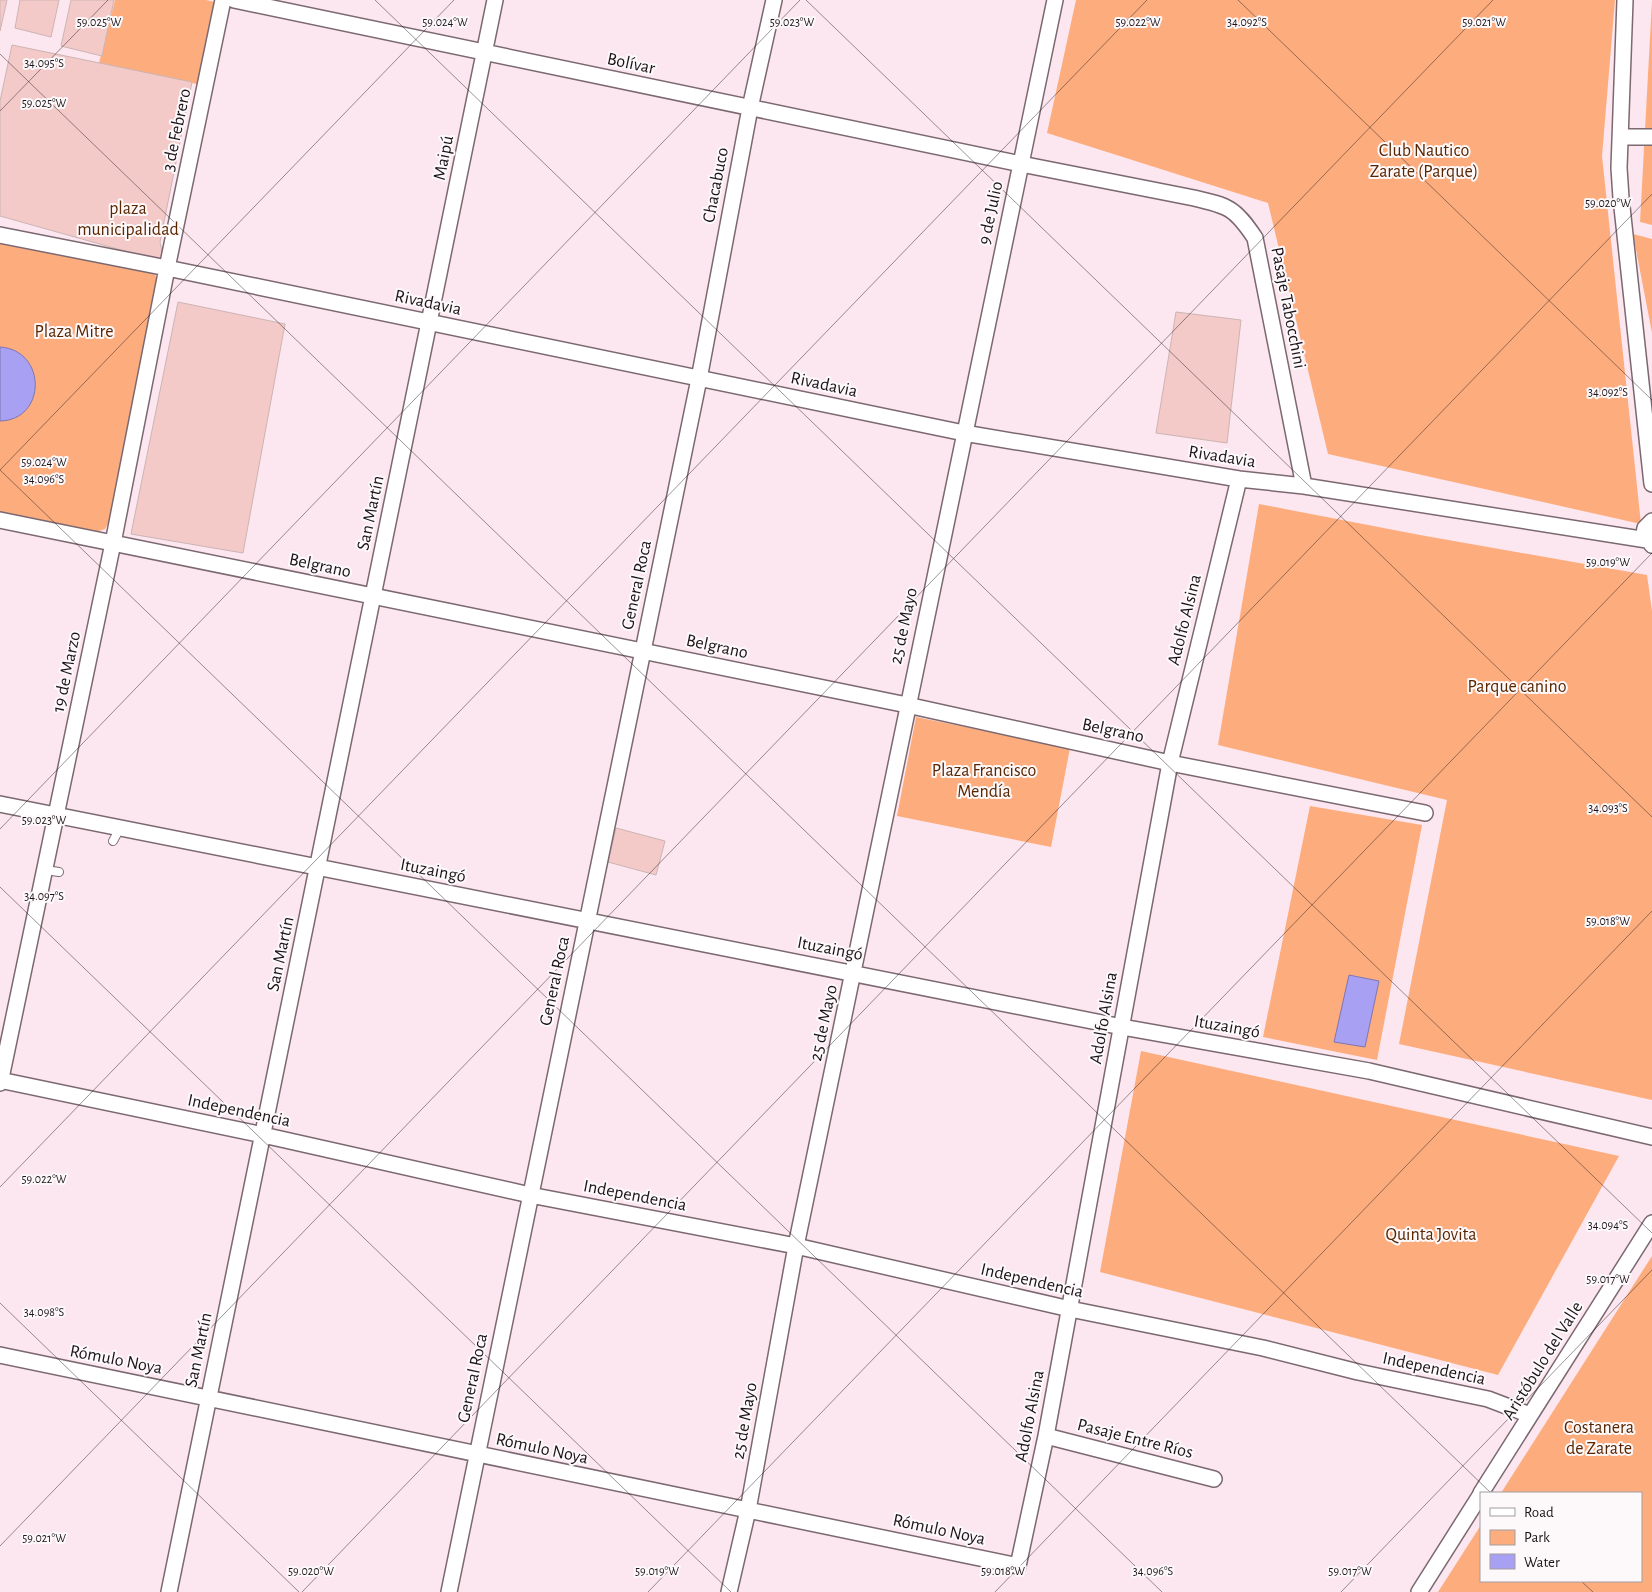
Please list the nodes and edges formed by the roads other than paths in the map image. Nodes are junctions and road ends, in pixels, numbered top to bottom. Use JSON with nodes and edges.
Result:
{"nodes":[{"id":1,"x":223,"y":0,"type":"edge"},
{"id":2,"x":234,"y":0,"type":"edge"},
{"id":3,"x":495,"y":0,"type":"edge"},
{"id":4,"x":774,"y":0,"type":"edge"},
{"id":5,"x":1055,"y":0,"type":"edge"},
{"id":6,"x":1626,"y":0,"type":"edge"},
{"id":7,"x":484,"y":52,"type":"junction"},
{"id":8,"x":750,"y":108,"type":"junction"},
{"id":9,"x":1621,"y":137,"type":"junction"},
{"id":10,"x":1652,"y":137,"type":"edge"},
{"id":11,"x":1021,"y":164,"type":"junction"},
{"id":12,"x":0,"y":235,"type":"edge"},
{"id":13,"x":168,"y":268,"type":"junction"},
{"id":14,"x":429,"y":323,"type":"junction"},
{"id":15,"x":699,"y":378,"type":"junction"},
{"id":16,"x":964,"y":433,"type":"junction"},
{"id":17,"x":1239,"y":479,"type":"junction"},
{"id":18,"x":1652,"y":484,"type":"edge"},
{"id":19,"x":1304,"y":486,"type":"junction"},
{"id":20,"x":0,"y":520,"type":"edge"},
{"id":21,"x":1652,"y":521,"type":"edge"},
{"id":22,"x":113,"y":542,"type":"junction"},
{"id":23,"x":1650,"y":542,"type":"edge"},
{"id":24,"x":373,"y":596,"type":"junction"},
{"id":25,"x":642,"y":651,"type":"junction"},
{"id":26,"x":907,"y":706,"type":"junction"},
{"id":27,"x":1170,"y":763,"type":"junction"},
{"id":28,"x":0,"y":804,"type":"edge"},
{"id":29,"x":1425,"y":813,"type":"dead end"},
{"id":30,"x":56,"y":815,"type":"junction"},
{"id":31,"x":318,"y":867,"type":"junction"},
{"id":32,"x":587,"y":920,"type":"junction"},
{"id":33,"x":854,"y":973,"type":"junction"},
{"id":34,"x":1122,"y":1027,"type":"junction"},
{"id":35,"x":0,"y":1081,"type":"edge"},
{"id":36,"x":263,"y":1135,"type":"junction"},
{"id":37,"x":1652,"y":1137,"type":"edge"},
{"id":38,"x":530,"y":1195,"type":"junction"},
{"id":39,"x":1652,"y":1223,"type":"edge"},
{"id":40,"x":796,"y":1246,"type":"junction"},
{"id":41,"x":1070,"y":1309,"type":"junction"},
{"id":42,"x":0,"y":1355,"type":"edge"},
{"id":43,"x":209,"y":1398,"type":"junction"},
{"id":44,"x":1530,"y":1415,"type":"junction"},
{"id":45,"x":1046,"y":1436,"type":"junction"},
{"id":46,"x":477,"y":1454,"type":"junction"},
{"id":47,"x":1214,"y":1479,"type":"dead end"},
{"id":48,"x":1482,"y":1492,"type":"edge"},
{"id":49,"x":1480,"y":1495,"type":"edge"},
{"id":50,"x":748,"y":1510,"type":"junction"},
{"id":51,"x":1018,"y":1566,"type":"joint"},
{"id":52,"x":168,"y":1592,"type":"edge"},
{"id":53,"x":449,"y":1592,"type":"edge"},
{"id":54,"x":729,"y":1592,"type":"edge"},
{"id":55,"x":1419,"y":1592,"type":"edge"}],
"edges":[{"from":1,"to":13,"type":"street","name":"3 de Febrero"},
{"from":2,"to":7,"type":"street","name":"Bolívar"},
{"from":3,"to":7,"type":"street","name":"Maipú"},
{"from":4,"to":8,"type":"street","name":"Chacabuco"},
{"from":5,"to":11,"type":"street","name":"9 de Julio"},
{"from":6,"to":9,"type":"street"},
{"from":7,"to":8,"type":"street","name":"Bolívar"},
{"from":7,"to":14,"type":"street","name":"Maipú"},
{"from":8,"to":11,"type":"street","name":"Bolívar"},
{"from":8,"to":15,"type":"street","name":"Chacabuco"},
{"from":9,"to":10,"type":"street"},
{"from":9,"to":18,"type":"street"},
{"from":11,"to":16,"type":"street","name":"9 de Julio"},
{"from":11,"to":19,"type":"street","name":"Pasaje Tabocchini"},
{"from":12,"to":13,"type":"street","name":"Rivadavia"},
{"from":13,"to":14,"type":"street","name":"Rivadavia"},
{"from":13,"to":22,"type":"street","name":"19 de Marzo"},
{"from":14,"to":15,"type":"street","name":"Rivadavia"},
{"from":14,"to":24,"type":"street","name":"San Martín"},
{"from":15,"to":16,"type":"street","name":"Rivadavia"},
{"from":15,"to":25,"type":"street","name":"General Roca"},
{"from":16,"to":17,"type":"street","name":"Rivadavia"},
{"from":16,"to":26,"type":"street","name":"25 de Mayo"},
{"from":17,"to":19,"type":"street","name":"Rivadavia"},
{"from":17,"to":27,"type":"street","name":"Adolfo Alsina"},
{"from":19,"to":23,"type":"street","name":"Rivadavia"},
{"from":20,"to":22,"type":"street","name":"Belgrano"},
{"from":21,"to":23,"type":"street","name":"Rivadavia"},
{"from":22,"to":24,"type":"street","name":"Belgrano"},
{"from":22,"to":30,"type":"street","name":"19 de Marzo"},
{"from":24,"to":25,"type":"street","name":"Belgrano"},
{"from":24,"to":31,"type":"street","name":"San Martín"},
{"from":25,"to":26,"type":"street","name":"Belgrano"},
{"from":25,"to":32,"type":"street","name":"General Roca"},
{"from":26,"to":27,"type":"street","name":"Belgrano"},
{"from":26,"to":33,"type":"street","name":"25 de Mayo"},
{"from":27,"to":29,"type":"street","name":"Belgrano"},
{"from":27,"to":34,"type":"street","name":"Adolfo Alsina"},
{"from":28,"to":30,"type":"street","name":"Ituzaingó"},
{"from":30,"to":31,"type":"street","name":"Ituzaingó"},
{"from":30,"to":35,"type":"street","name":"19 de Marzo"},
{"from":31,"to":32,"type":"street","name":"Ituzaingó"},
{"from":31,"to":36,"type":"street","name":"San Martín"},
{"from":32,"to":33,"type":"street","name":"Ituzaingó"},
{"from":32,"to":38,"type":"street","name":"General Roca"},
{"from":33,"to":34,"type":"street","name":"Ituzaingó"},
{"from":33,"to":40,"type":"street","name":"25 de Mayo"},
{"from":34,"to":37,"type":"street","name":"Ituzaingó"},
{"from":34,"to":41,"type":"street","name":"Adolfo Alsina"},
{"from":35,"to":36,"type":"street","name":"Independencia"},
{"from":36,"to":38,"type":"street","name":"Independencia"},
{"from":36,"to":43,"type":"street","name":"San Martín"},
{"from":38,"to":40,"type":"street","name":"Independencia"},
{"from":38,"to":46,"type":"street","name":"General Roca"},
{"from":39,"to":44,"type":"street","name":"Aristóbulo del Valle"},
{"from":40,"to":41,"type":"street","name":"Independencia"},
{"from":40,"to":50,"type":"street","name":"25 de Mayo"},
{"from":41,"to":44,"type":"street","name":"Independencia"},
{"from":41,"to":45,"type":"street","name":"Adolfo Alsina"},
{"from":42,"to":43,"type":"street","name":"Rómulo Noya"},
{"from":43,"to":46,"type":"street","name":"Rómulo Noya"},
{"from":43,"to":52,"type":"street","name":"San Martín"},
{"from":44,"to":48,"type":"street","name":"Aristóbulo del Valle"},
{"from":45,"to":47,"type":"street","name":"Pasaje Entre Ríos"},
{"from":45,"to":51,"type":"street","name":"Adolfo Alsina"},
{"from":46,"to":50,"type":"street","name":"Rómulo Noya"},
{"from":46,"to":53,"type":"street","name":"General Roca"},
{"from":49,"to":55,"type":"street","name":"Aristóbulo del Valle"},
{"from":50,"to":51,"type":"street","name":"Rómulo Noya"},
{"from":50,"to":54,"type":"street","name":"25 de Mayo"}]}
